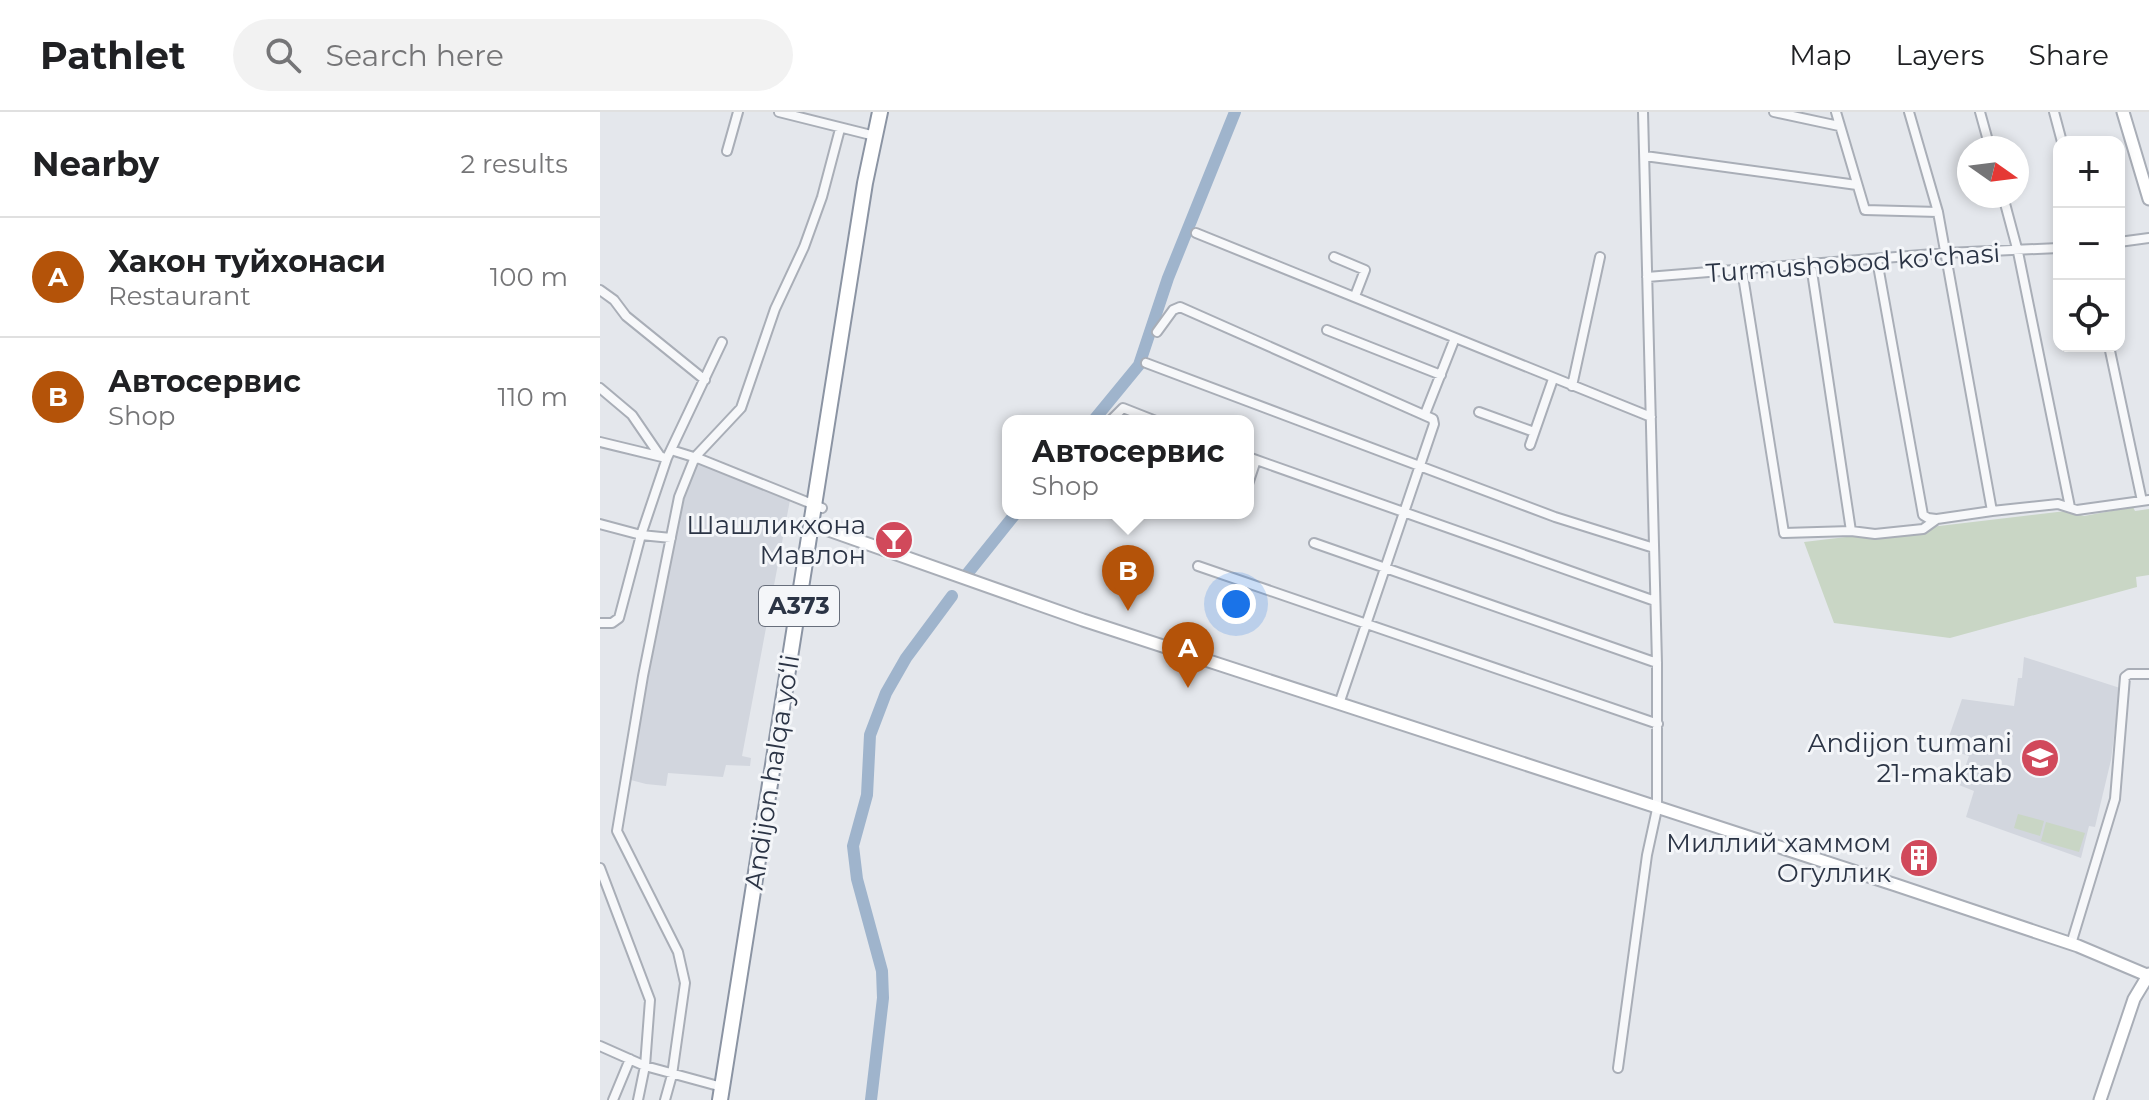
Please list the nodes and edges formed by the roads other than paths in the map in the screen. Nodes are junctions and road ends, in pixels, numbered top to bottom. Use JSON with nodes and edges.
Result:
{"nodes":[{"id":1,"x":738,"y":112,"type":"edge"},
{"id":2,"x":779,"y":112,"type":"edge"},
{"id":3,"x":880,"y":112,"type":"edge"},
{"id":4,"x":889,"y":112,"type":"edge"},
{"id":5,"x":1643,"y":112,"type":"edge"},
{"id":6,"x":1774,"y":112,"type":"edge"},
{"id":7,"x":1836,"y":112,"type":"edge"},
{"id":8,"x":1909,"y":112,"type":"edge"},
{"id":9,"x":1980,"y":112,"type":"edge"},
{"id":10,"x":2054,"y":112,"type":"edge"},
{"id":11,"x":2123,"y":112,"type":"edge"},
{"id":12,"x":814,"y":116,"type":"edge"},
{"id":13,"x":1839,"y":126,"type":"junction"},
{"id":14,"x":840,"y":129,"type":"junction"},
{"id":15,"x":875,"y":136,"type":"junction"},
{"id":16,"x":1987,"y":136,"type":"edge"},
{"id":17,"x":2060,"y":136,"type":"edge"},
{"id":18,"x":727,"y":151,"type":"dead end"},
{"id":19,"x":1645,"y":156,"type":"junction"},
{"id":20,"x":1857,"y":185,"type":"junction"},
{"id":21,"x":2149,"y":199,"type":"edge"},
{"id":22,"x":2006,"y":208,"type":"edge"},
{"id":23,"x":1938,"y":212,"type":"junction"},
{"id":24,"x":1196,"y":233,"type":"dead end"},
{"id":25,"x":2149,"y":238,"type":"edge"},
{"id":26,"x":2125,"y":241,"type":"edge"},
{"id":27,"x":2053,"y":249,"type":"edge"},
{"id":28,"x":2018,"y":252,"type":"junction"},
{"id":29,"x":1946,"y":253,"type":"junction"},
{"id":30,"x":1334,"y":257,"type":"dead end"},
{"id":31,"x":1600,"y":257,"type":"dead end"},
{"id":32,"x":1877,"y":260,"type":"junction"},
{"id":33,"x":1811,"y":265,"type":"junction"},
{"id":34,"x":1742,"y":270,"type":"junction"},
{"id":35,"x":1647,"y":277,"type":"junction"},
{"id":36,"x":600,"y":290,"type":"edge"},
{"id":37,"x":1355,"y":296,"type":"junction"},
{"id":38,"x":1327,"y":330,"type":"dead end"},
{"id":39,"x":1157,"y":332,"type":"dead end"},
{"id":40,"x":1455,"y":338,"type":"junction"},
{"id":41,"x":722,"y":342,"type":"dead end"},
{"id":42,"x":2110,"y":352,"type":"edge"},
{"id":43,"x":1146,"y":363,"type":"dead end"},
{"id":44,"x":1441,"y":375,"type":"junction"},
{"id":45,"x":1553,"y":379,"type":"junction"},
{"id":46,"x":705,"y":380,"type":"junction"},
{"id":47,"x":1572,"y":386,"type":"junction"},
{"id":48,"x":600,"y":388,"type":"edge"},
{"id":49,"x":1122,"y":410,"type":"junction"},
{"id":50,"x":1479,"y":412,"type":"dead end"},
{"id":51,"x":1425,"y":414,"type":"junction"},
{"id":52,"x":1117,"y":415,"type":"edge"},
{"id":53,"x":1120,"y":415,"type":"edge"},
{"id":54,"x":1137,"y":415,"type":"edge"},
{"id":55,"x":1651,"y":417,"type":"junction"},
{"id":56,"x":1534,"y":432,"type":"junction"},
{"id":57,"x":600,"y":442,"type":"edge"},
{"id":58,"x":1530,"y":445,"type":"dead end"},
{"id":59,"x":666,"y":455,"type":"junction"},
{"id":60,"x":695,"y":457,"type":"junction"},
{"id":61,"x":1254,"y":459,"type":"edge"},
{"id":62,"x":1419,"y":467,"type":"junction"},
{"id":63,"x":2146,"y":500,"type":"edge"},
{"id":64,"x":818,"y":506,"type":"junction"},
{"id":65,"x":2070,"y":507,"type":"junction"},
{"id":66,"x":1992,"y":511,"type":"junction"},
{"id":67,"x":1404,"y":514,"type":"junction"},
{"id":68,"x":1937,"y":519,"type":"junction"},
{"id":69,"x":600,"y":524,"type":"edge"},
{"id":70,"x":815,"y":527,"type":"junction"},
{"id":71,"x":1851,"y":531,"type":"junction"},
{"id":72,"x":646,"y":535,"type":"junction"},
{"id":73,"x":669,"y":538,"type":"junction"},
{"id":74,"x":1314,"y":543,"type":"dead end"},
{"id":75,"x":1654,"y":548,"type":"junction"},
{"id":76,"x":1198,"y":566,"type":"dead end"},
{"id":77,"x":1386,"y":568,"type":"junction"},
{"id":78,"x":1655,"y":601,"type":"junction"},
{"id":79,"x":600,"y":623,"type":"edge"},
{"id":80,"x":1365,"y":623,"type":"junction"},
{"id":81,"x":1657,"y":663,"type":"junction"},
{"id":82,"x":2149,"y":674,"type":"edge"},
{"id":83,"x":1339,"y":704,"type":"junction"},
{"id":84,"x":1658,"y":724,"type":"junction"},
{"id":85,"x":1657,"y":809,"type":"junction"},
{"id":86,"x":600,"y":868,"type":"edge"},
{"id":87,"x":2071,"y":944,"type":"junction"},
{"id":88,"x":2149,"y":975,"type":"edge"},
{"id":89,"x":600,"y":1046,"type":"edge"},
{"id":90,"x":630,"y":1059,"type":"junction"},
{"id":91,"x":645,"y":1066,"type":"junction"},
{"id":92,"x":1618,"y":1068,"type":"dead end"},
{"id":93,"x":672,"y":1075,"type":"junction"},
{"id":94,"x":724,"y":1096,"type":"edge"},
{"id":95,"x":613,"y":1100,"type":"edge"},
{"id":96,"x":638,"y":1100,"type":"edge"},
{"id":97,"x":665,"y":1100,"type":"edge"},
{"id":98,"x":2100,"y":1100,"type":"edge"}],
"edges":[{"from":1,"to":18,"type":"street"},
{"from":2,"to":12,"type":"street"},
{"from":3,"to":15,"type":"highway","name":"Andijon halqa yo‘li","number":"A373"},
{"from":4,"to":64,"type":"highway","name":"Andijon halqa yo‘li","number":"A373"},
{"from":5,"to":19,"type":"street"},
{"from":6,"to":13,"type":"street"},
{"from":7,"to":13,"type":"street"},
{"from":8,"to":23,"type":"street"},
{"from":9,"to":16,"type":"street"},
{"from":10,"to":17,"type":"street"},
{"from":11,"to":21,"type":"main road"},
{"from":12,"to":14,"type":"street"},
{"from":13,"to":20,"type":"street"},
{"from":14,"to":15,"type":"street"},
{"from":14,"to":60,"type":"street"},
{"from":15,"to":64,"type":"highway","name":"Andijon halqa yo‘li","number":"A373"},
{"from":19,"to":20,"type":"street"},
{"from":19,"to":35,"type":"street"},
{"from":20,"to":23,"type":"street"},
{"from":22,"to":28,"type":"street"},
{"from":23,"to":29,"type":"street"},
{"from":24,"to":37,"type":"street"},
{"from":25,"to":26,"type":"street"},
{"from":27,"to":28,"type":"street","name":"Turmushobod ko'chasi"},
{"from":28,"to":29,"type":"street","name":"Turmushobod ko'chasi"},
{"from":28,"to":65,"type":"street"},
{"from":29,"to":32,"type":"street","name":"Turmushobod ko'chasi"},
{"from":29,"to":66,"type":"street"},
{"from":30,"to":37,"type":"street"},
{"from":31,"to":47,"type":"street"},
{"from":32,"to":33,"type":"street","name":"Turmushobod ko'chasi"},
{"from":32,"to":68,"type":"street"},
{"from":33,"to":34,"type":"street","name":"Turmushobod ko'chasi"},
{"from":33,"to":71,"type":"street"},
{"from":34,"to":35,"type":"street","name":"Turmushobod ko'chasi"},
{"from":34,"to":71,"type":"street"},
{"from":35,"to":55,"type":"street"},
{"from":36,"to":46,"type":"street"},
{"from":37,"to":40,"type":"street"},
{"from":38,"to":44,"type":"street"},
{"from":39,"to":51,"type":"street"},
{"from":40,"to":44,"type":"street"},
{"from":40,"to":45,"type":"street"},
{"from":41,"to":46,"type":"street"},
{"from":42,"to":63,"type":"street"},
{"from":43,"to":62,"type":"street"},
{"from":44,"to":51,"type":"street"},
{"from":45,"to":47,"type":"street"},
{"from":45,"to":56,"type":"street"},
{"from":46,"to":59,"type":"street"},
{"from":47,"to":55,"type":"street"},
{"from":48,"to":59,"type":"street"},
{"from":49,"to":52,"type":"street"},
{"from":49,"to":53,"type":"street"},
{"from":49,"to":54,"type":"street"},
{"from":50,"to":56,"type":"street"},
{"from":51,"to":62,"type":"street"},
{"from":55,"to":75,"type":"street"},
{"from":56,"to":58,"type":"street"},
{"from":57,"to":59,"type":"street"},
{"from":59,"to":60,"type":"street"},
{"from":59,"to":72,"type":"street"},
{"from":60,"to":64,"type":"street"},
{"from":60,"to":73,"type":"street"},
{"from":61,"to":67,"type":"street"},
{"from":62,"to":67,"type":"street"},
{"from":62,"to":75,"type":"street"},
{"from":63,"to":65,"type":"street"},
{"from":64,"to":70,"type":"highway","name":"Andijon halqa yo‘li","number":"A373"},
{"from":65,"to":66,"type":"street"},
{"from":66,"to":68,"type":"street"},
{"from":67,"to":77,"type":"street"},
{"from":67,"to":78,"type":"street"},
{"from":68,"to":71,"type":"street"},
{"from":69,"to":72,"type":"street"},
{"from":70,"to":83,"type":"main road"},
{"from":70,"to":94,"type":"highway","name":"Andijon halqa yo‘li","number":"A373"},
{"from":72,"to":73,"type":"street"},
{"from":72,"to":79,"type":"street"},
{"from":73,"to":93,"type":"street"},
{"from":74,"to":77,"type":"street"},
{"from":75,"to":78,"type":"street"},
{"from":76,"to":80,"type":"street"},
{"from":77,"to":80,"type":"street"},
{"from":77,"to":81,"type":"street"},
{"from":78,"to":81,"type":"street"},
{"from":80,"to":83,"type":"street"},
{"from":80,"to":84,"type":"street"},
{"from":81,"to":84,"type":"street"},
{"from":82,"to":87,"type":"street"},
{"from":83,"to":85,"type":"main road"},
{"from":84,"to":85,"type":"street"},
{"from":85,"to":87,"type":"main road"},
{"from":85,"to":92,"type":"street"},
{"from":86,"to":91,"type":"street"},
{"from":87,"to":88,"type":"main road"},
{"from":88,"to":98,"type":"main road"},
{"from":89,"to":90,"type":"street"},
{"from":90,"to":91,"type":"street"},
{"from":90,"to":95,"type":"street"},
{"from":91,"to":93,"type":"street"},
{"from":91,"to":96,"type":"street"},
{"from":93,"to":94,"type":"street"},
{"from":93,"to":97,"type":"street"}]}
